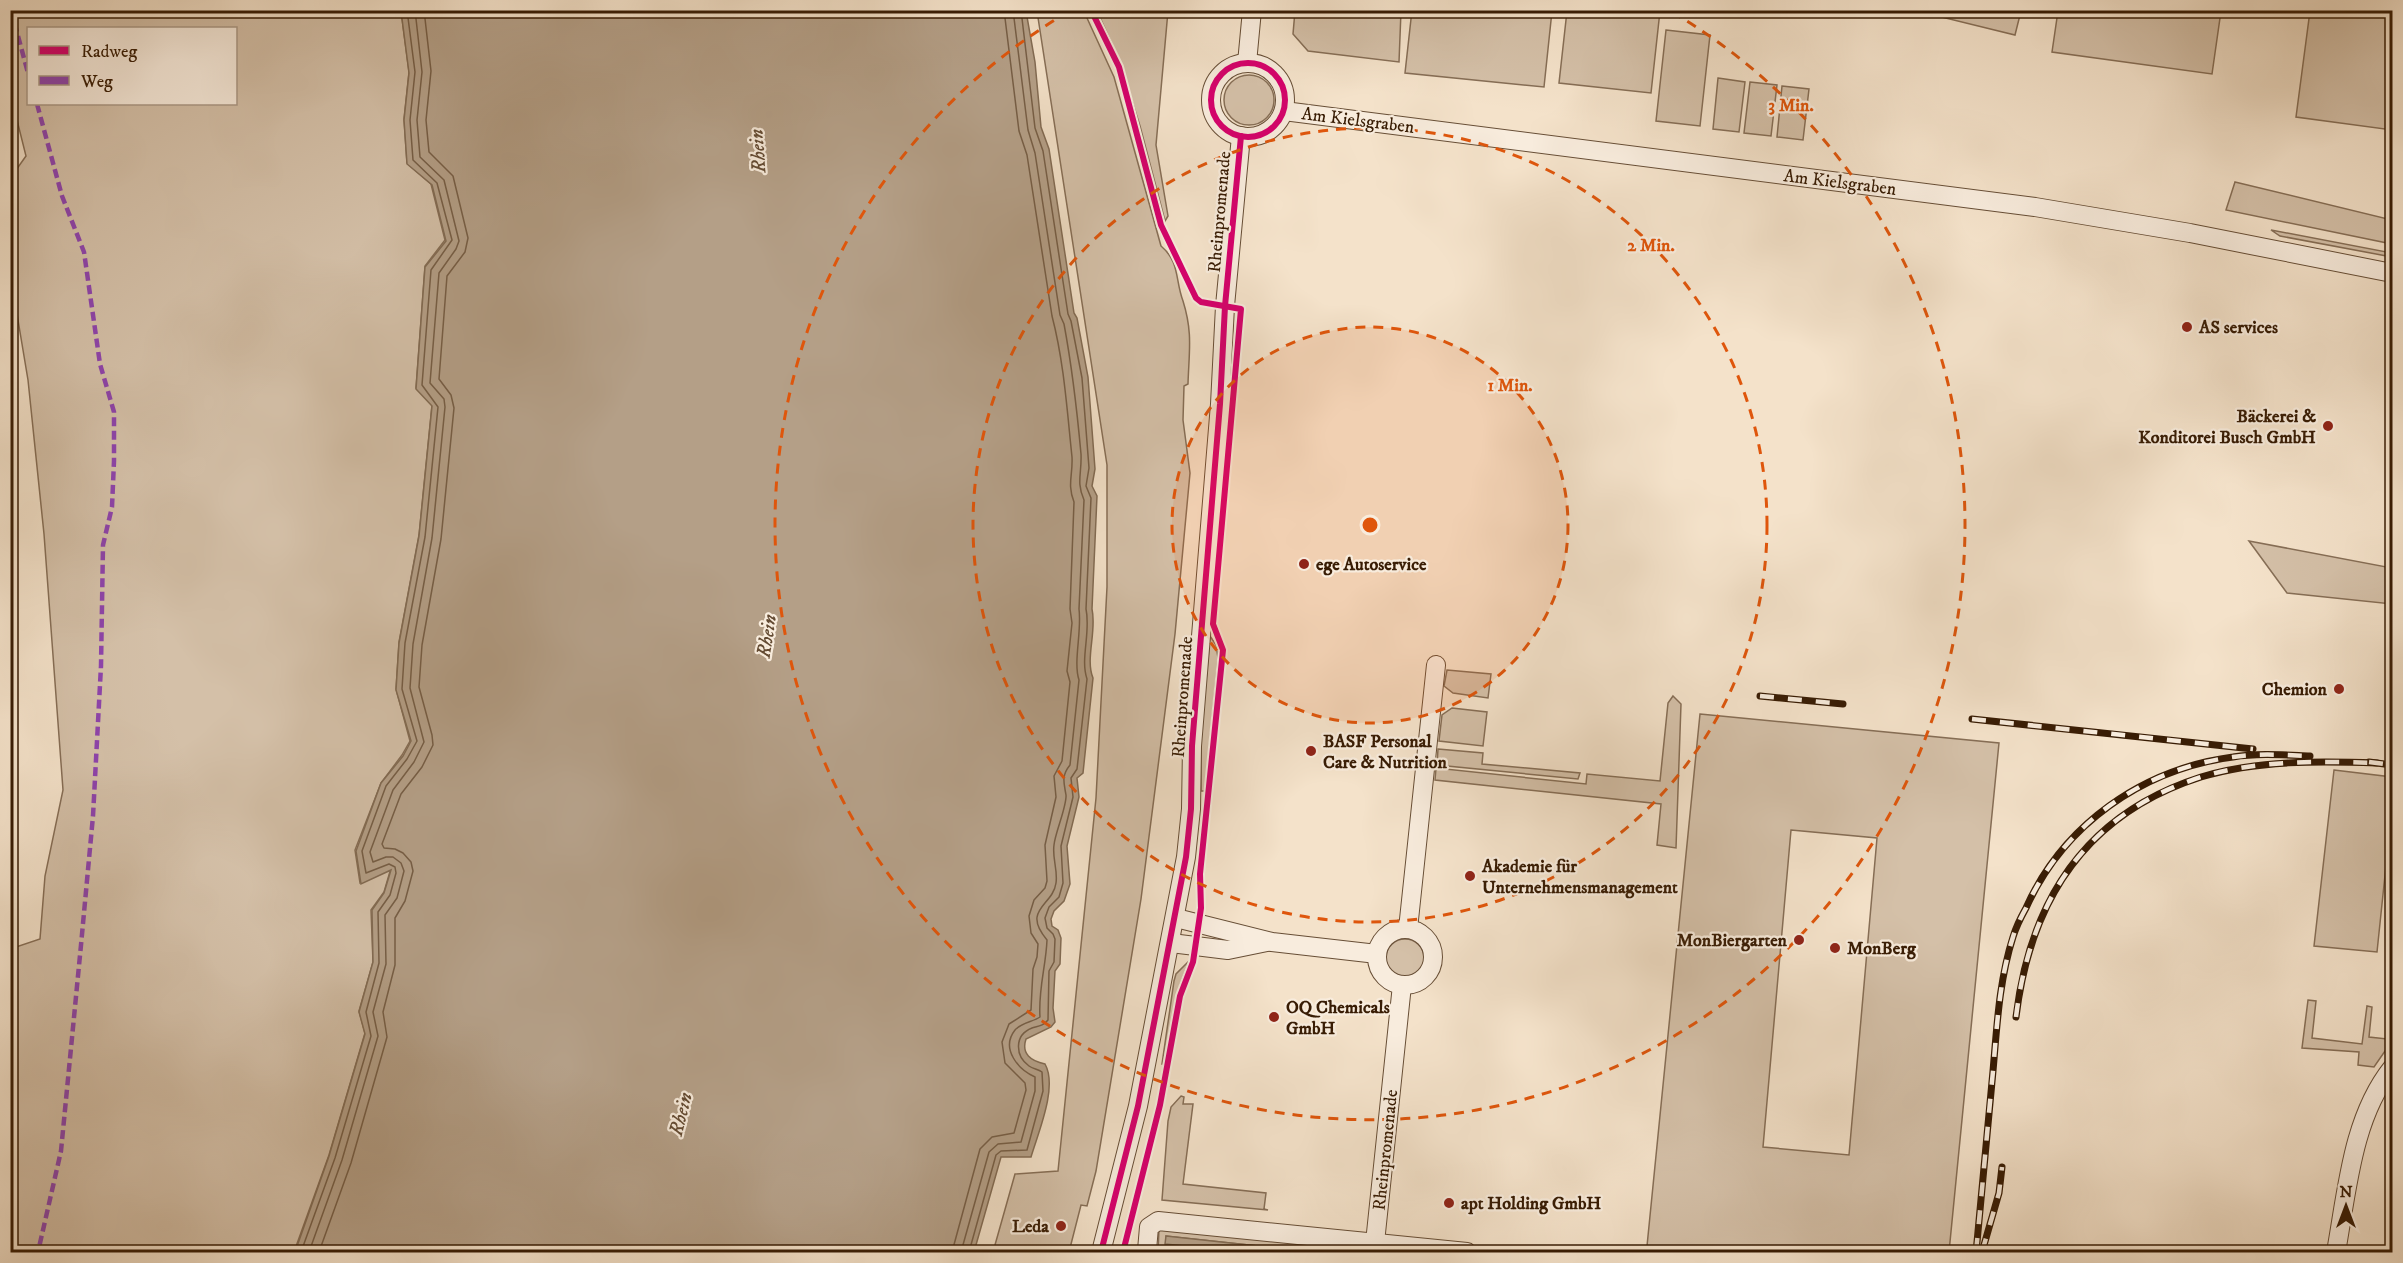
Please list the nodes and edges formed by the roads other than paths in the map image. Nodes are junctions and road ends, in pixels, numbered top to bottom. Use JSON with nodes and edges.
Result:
{"nodes":[{"id":1,"x":1252,"y":10,"type":"edge"},
{"id":2,"x":1247,"y":63,"type":"junction"},
{"id":3,"x":1284,"y":111,"type":"junction"},
{"id":4,"x":1241,"y":136,"type":"junction"},
{"id":5,"x":2392,"y":273,"type":"edge"},
{"id":6,"x":1436,"y":665,"type":"dead end"},
{"id":7,"x":1176,"y":918,"type":"junction"},
{"id":8,"x":1408,"y":929,"type":"junction"},
{"id":9,"x":1272,"y":942,"type":"junction"},
{"id":10,"x":1171,"y":943,"type":"junction"},
{"id":11,"x":1377,"y":954,"type":"junction"},
{"id":12,"x":1402,"y":985,"type":"junction"},
{"id":13,"x":2392,"y":1068,"type":"edge"},
{"id":14,"x":1375,"y":1248,"type":"edge"},
{"id":15,"x":1101,"y":1252,"type":"edge"},
{"id":16,"x":1149,"y":1252,"type":"edge"},
{"id":17,"x":1467,"y":1252,"type":"edge"},
{"id":18,"x":2336,"y":1252,"type":"edge"}],
"edges":[{"from":1,"to":2,"type":"street"},
{"from":2,"to":3,"type":"street"},
{"from":2,"to":4,"type":"street"},
{"from":3,"to":4,"type":"street"},
{"from":3,"to":5,"type":"street","name":"Am Kielsgraben"},
{"from":4,"to":7,"type":"street","name":"Rheinpromenade"},
{"from":6,"to":8,"type":"street"},
{"from":7,"to":9,"type":"street"},
{"from":7,"to":10,"type":"street","name":"Rheinpromenade"},
{"from":8,"to":11,"type":"street"},
{"from":8,"to":12,"type":"street"},
{"from":9,"to":10,"type":"street"},
{"from":9,"to":11,"type":"street"},
{"from":10,"to":15,"type":"street","name":"Rheinpromenade"},
{"from":11,"to":12,"type":"street"},
{"from":12,"to":14,"type":"street","name":"Rheinpromenade"},
{"from":13,"to":18,"type":"street"},
{"from":14,"to":16,"type":"street"},
{"from":14,"to":17,"type":"street"}]}
